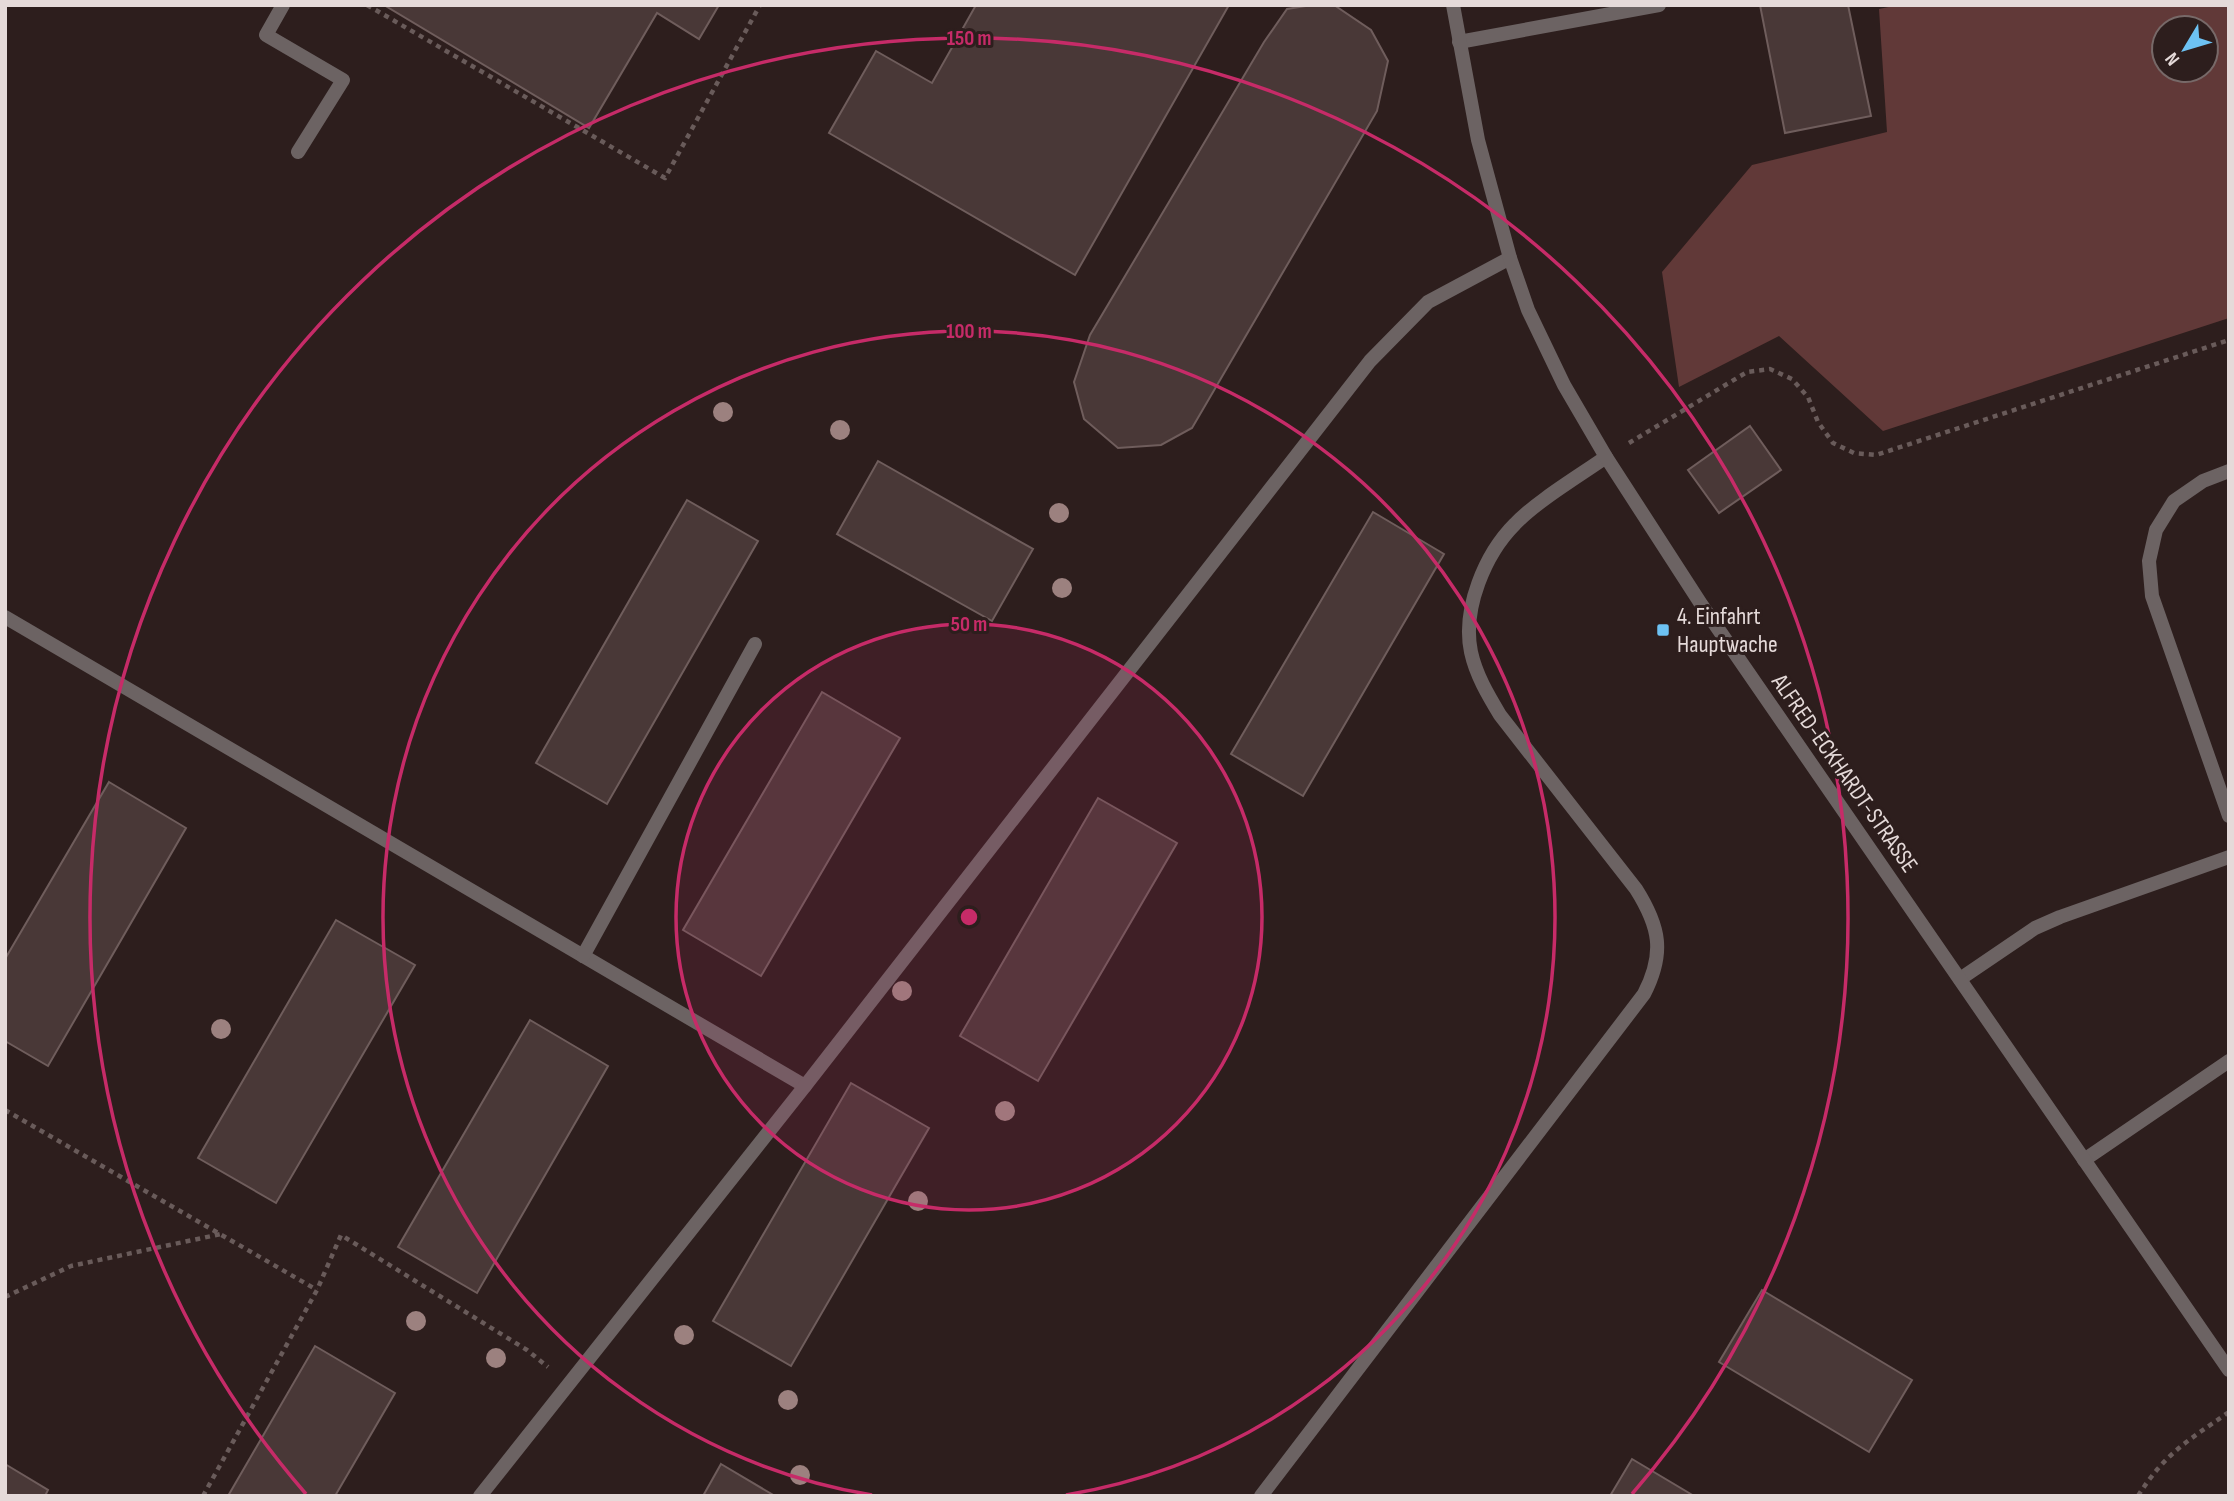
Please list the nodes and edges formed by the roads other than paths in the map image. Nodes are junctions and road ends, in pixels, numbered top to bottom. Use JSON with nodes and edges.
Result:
{"nodes":[{"id":1,"x":283,"y":5,"type":"edge"},
{"id":2,"x":1453,"y":5,"type":"edge"},
{"id":3,"x":1659,"y":5,"type":"edge"},
{"id":4,"x":1459,"y":43,"type":"junction"},
{"id":5,"x":298,"y":152,"type":"dead end"},
{"id":6,"x":1510,"y":258,"type":"junction"},
{"id":7,"x":1606,"y":457,"type":"junction"},
{"id":8,"x":2229,"y":471,"type":"edge"},
{"id":9,"x":5,"y":617,"type":"edge"},
{"id":10,"x":755,"y":644,"type":"dead end"},
{"id":11,"x":2229,"y":816,"type":"edge"},
{"id":12,"x":2229,"y":857,"type":"edge"},
{"id":13,"x":583,"y":956,"type":"junction"},
{"id":14,"x":1960,"y":979,"type":"junction"},
{"id":15,"x":2229,"y":1061,"type":"edge"},
{"id":16,"x":805,"y":1086,"type":"junction"},
{"id":17,"x":2084,"y":1160,"type":"junction"},
{"id":18,"x":2229,"y":1370,"type":"edge"},
{"id":19,"x":480,"y":1496,"type":"edge"},
{"id":20,"x":1261,"y":1496,"type":"edge"}],
"edges":[{"from":1,"to":5,"type":"street"},
{"from":2,"to":4,"type":"street","name":"ALFRED-ECKHARDT-STRASSE"},
{"from":3,"to":4,"type":"street"},
{"from":4,"to":6,"type":"street","name":"ALFRED-ECKHARDT-STRASSE"},
{"from":6,"to":7,"type":"street","name":"ALFRED-ECKHARDT-STRASSE"},
{"from":6,"to":16,"type":"street"},
{"from":7,"to":14,"type":"street","name":"ALFRED-ECKHARDT-STRASSE"},
{"from":7,"to":20,"type":"street"},
{"from":8,"to":11,"type":"street"},
{"from":9,"to":13,"type":"street"},
{"from":10,"to":13,"type":"street"},
{"from":12,"to":14,"type":"street"},
{"from":13,"to":16,"type":"street"},
{"from":14,"to":17,"type":"street","name":"ALFRED-ECKHARDT-STRASSE"},
{"from":15,"to":17,"type":"street"},
{"from":16,"to":19,"type":"street"},
{"from":17,"to":18,"type":"street","name":"ALFRED-ECKHARDT-STRASSE"}]}
